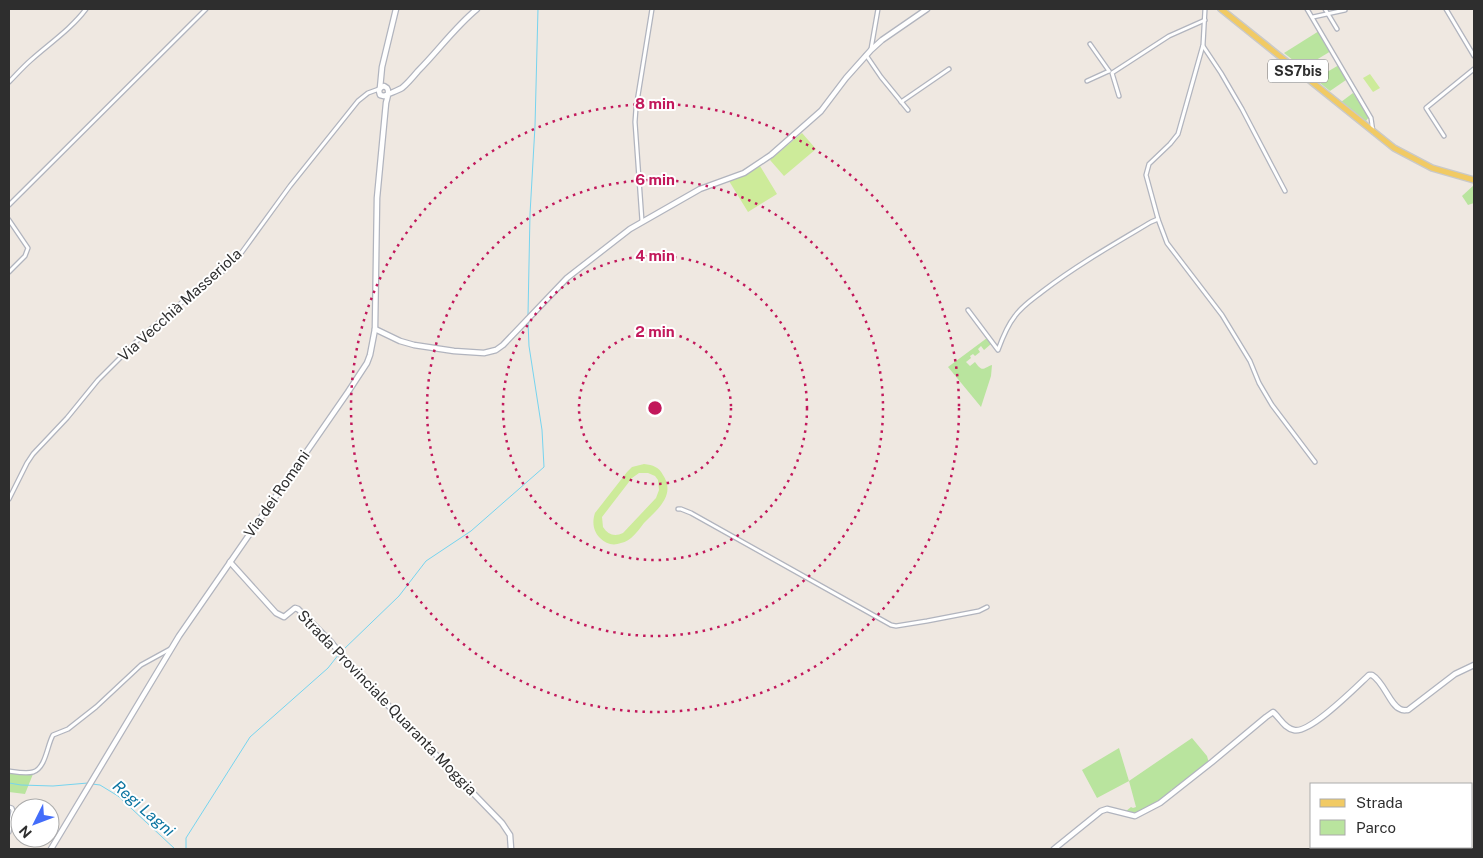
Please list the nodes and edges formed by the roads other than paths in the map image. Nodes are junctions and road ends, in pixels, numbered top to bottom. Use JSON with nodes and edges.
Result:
{"nodes":[{"id":1,"x":86,"y":9,"type":"edge"},
{"id":2,"x":206,"y":9,"type":"edge"},
{"id":3,"x":396,"y":9,"type":"edge"},
{"id":4,"x":477,"y":9,"type":"edge"},
{"id":5,"x":652,"y":9,"type":"edge"},
{"id":6,"x":878,"y":9,"type":"edge"},
{"id":7,"x":927,"y":9,"type":"edge"},
{"id":8,"x":1205,"y":9,"type":"edge"},
{"id":9,"x":1221,"y":9,"type":"edge"},
{"id":10,"x":1307,"y":9,"type":"edge"},
{"id":11,"x":1325,"y":9,"type":"edge"},
{"id":12,"x":1344,"y":9,"type":"edge"},
{"id":13,"x":1446,"y":9,"type":"edge"},
{"id":14,"x":1328,"y":14,"type":"junction"},
{"id":15,"x":1313,"y":18,"type":"junction"},
{"id":16,"x":1205,"y":20,"type":"junction"},
{"id":17,"x":1337,"y":29,"type":"dead end"},
{"id":18,"x":1090,"y":44,"type":"dead end"},
{"id":19,"x":1203,"y":46,"type":"junction"},
{"id":20,"x":871,"y":50,"type":"junction"},
{"id":21,"x":866,"y":55,"type":"junction"},
{"id":22,"x":1474,"y":56,"type":"edge"},
{"id":23,"x":949,"y":69,"type":"dead end"},
{"id":24,"x":1474,"y":69,"type":"edge"},
{"id":25,"x":1110,"y":72,"type":"junction"},
{"id":26,"x":381,"y":79,"type":"junction"},
{"id":27,"x":1087,"y":81,"type":"dead end"},
{"id":28,"x":9,"y":82,"type":"edge"},
{"id":29,"x":380,"y":88,"type":"junction"},
{"id":30,"x":387,"y":88,"type":"junction"},
{"id":31,"x":374,"y":91,"type":"junction"},
{"id":32,"x":394,"y":91,"type":"junction"},
{"id":33,"x":388,"y":94,"type":"junction"},
{"id":34,"x":381,"y":95,"type":"junction"},
{"id":35,"x":1119,"y":96,"type":"dead end"},
{"id":36,"x":901,"y":102,"type":"junction"},
{"id":37,"x":386,"y":103,"type":"junction"},
{"id":38,"x":908,"y":110,"type":"dead end"},
{"id":39,"x":1373,"y":132,"type":"junction"},
{"id":40,"x":1444,"y":136,"type":"dead end"},
{"id":41,"x":1474,"y":180,"type":"edge"},
{"id":42,"x":1284,"y":191,"type":"dead end"},
{"id":43,"x":9,"y":206,"type":"edge"},
{"id":44,"x":1158,"y":219,"type":"junction"},
{"id":45,"x":9,"y":220,"type":"edge"},
{"id":46,"x":642,"y":221,"type":"junction"},
{"id":47,"x":9,"y":272,"type":"edge"},
{"id":48,"x":968,"y":310,"type":"dead end"},
{"id":49,"x":375,"y":330,"type":"junction"},
{"id":50,"x":1315,"y":462,"type":"dead end"},
{"id":51,"x":9,"y":499,"type":"edge"},
{"id":52,"x":678,"y":509,"type":"dead end"},
{"id":53,"x":230,"y":562,"type":"junction"},
{"id":54,"x":986,"y":607,"type":"dead end"},
{"id":55,"x":172,"y":647,"type":"junction"},
{"id":56,"x":1474,"y":665,"type":"edge"},
{"id":57,"x":9,"y":771,"type":"edge"},
{"id":58,"x":9,"y":807,"type":"edge"},
{"id":59,"x":9,"y":832,"type":"edge"},
{"id":60,"x":51,"y":849,"type":"edge"},
{"id":61,"x":511,"y":849,"type":"edge"},
{"id":62,"x":1054,"y":849,"type":"edge"}],
"edges":[{"from":1,"to":28,"type":"street"},
{"from":2,"to":43,"type":"street"},
{"from":3,"to":26,"type":"main road"},
{"from":4,"to":32,"type":"main road"},
{"from":5,"to":46,"type":"street"},
{"from":6,"to":20,"type":"street"},
{"from":7,"to":20,"type":"main road"},
{"from":8,"to":16,"type":"street"},
{"from":9,"to":39,"type":"main road","number":"SS7bis"},
{"from":10,"to":15,"type":"street"},
{"from":11,"to":14,"type":"street"},
{"from":12,"to":14,"type":"street"},
{"from":13,"to":22,"type":"street"},
{"from":14,"to":15,"type":"street"},
{"from":14,"to":17,"type":"street"},
{"from":15,"to":39,"type":"street"},
{"from":16,"to":19,"type":"street"},
{"from":16,"to":25,"type":"street"},
{"from":18,"to":25,"type":"street"},
{"from":19,"to":42,"type":"street"},
{"from":19,"to":44,"type":"street"},
{"from":20,"to":21,"type":"main road"},
{"from":21,"to":36,"type":"street"},
{"from":21,"to":46,"type":"main road"},
{"from":23,"to":36,"type":"street"},
{"from":24,"to":40,"type":"street"},
{"from":25,"to":27,"type":"street"},
{"from":25,"to":35,"type":"street"},
{"from":26,"to":29,"type":"main road"},
{"from":26,"to":30,"type":"main road"},
{"from":29,"to":30,"type":"main road"},
{"from":29,"to":31,"type":"street","name":"Via Vecchià Masseriola"},
{"from":29,"to":34,"type":"main road"},
{"from":30,"to":32,"type":"main road"},
{"from":30,"to":33,"type":"main road"},
{"from":31,"to":34,"type":"street"},
{"from":31,"to":51,"type":"street","name":"Via Vecchià Masseriola"},
{"from":32,"to":33,"type":"main road"},
{"from":33,"to":34,"type":"main road"},
{"from":33,"to":37,"type":"main road","name":"Via dei Romani"},
{"from":34,"to":37,"type":"main road"},
{"from":36,"to":38,"type":"street"},
{"from":37,"to":49,"type":"main road","name":"Via dei Romani"},
{"from":39,"to":41,"type":"main road","number":"SS7bis"},
{"from":44,"to":48,"type":"street"},
{"from":44,"to":50,"type":"street"},
{"from":45,"to":47,"type":"street"},
{"from":46,"to":49,"type":"main road"},
{"from":49,"to":53,"type":"main road","name":"Via dei Romani"},
{"from":52,"to":54,"type":"street"},
{"from":53,"to":55,"type":"main road","name":"Via dei Romani"},
{"from":53,"to":61,"type":"main road","name":"Strada Provinciale Quaranta Moggia"},
{"from":55,"to":57,"type":"street"},
{"from":55,"to":60,"type":"main road","name":"Via dei Romani"},
{"from":56,"to":62,"type":"main road"},
{"from":58,"to":59,"type":"street"}]}
